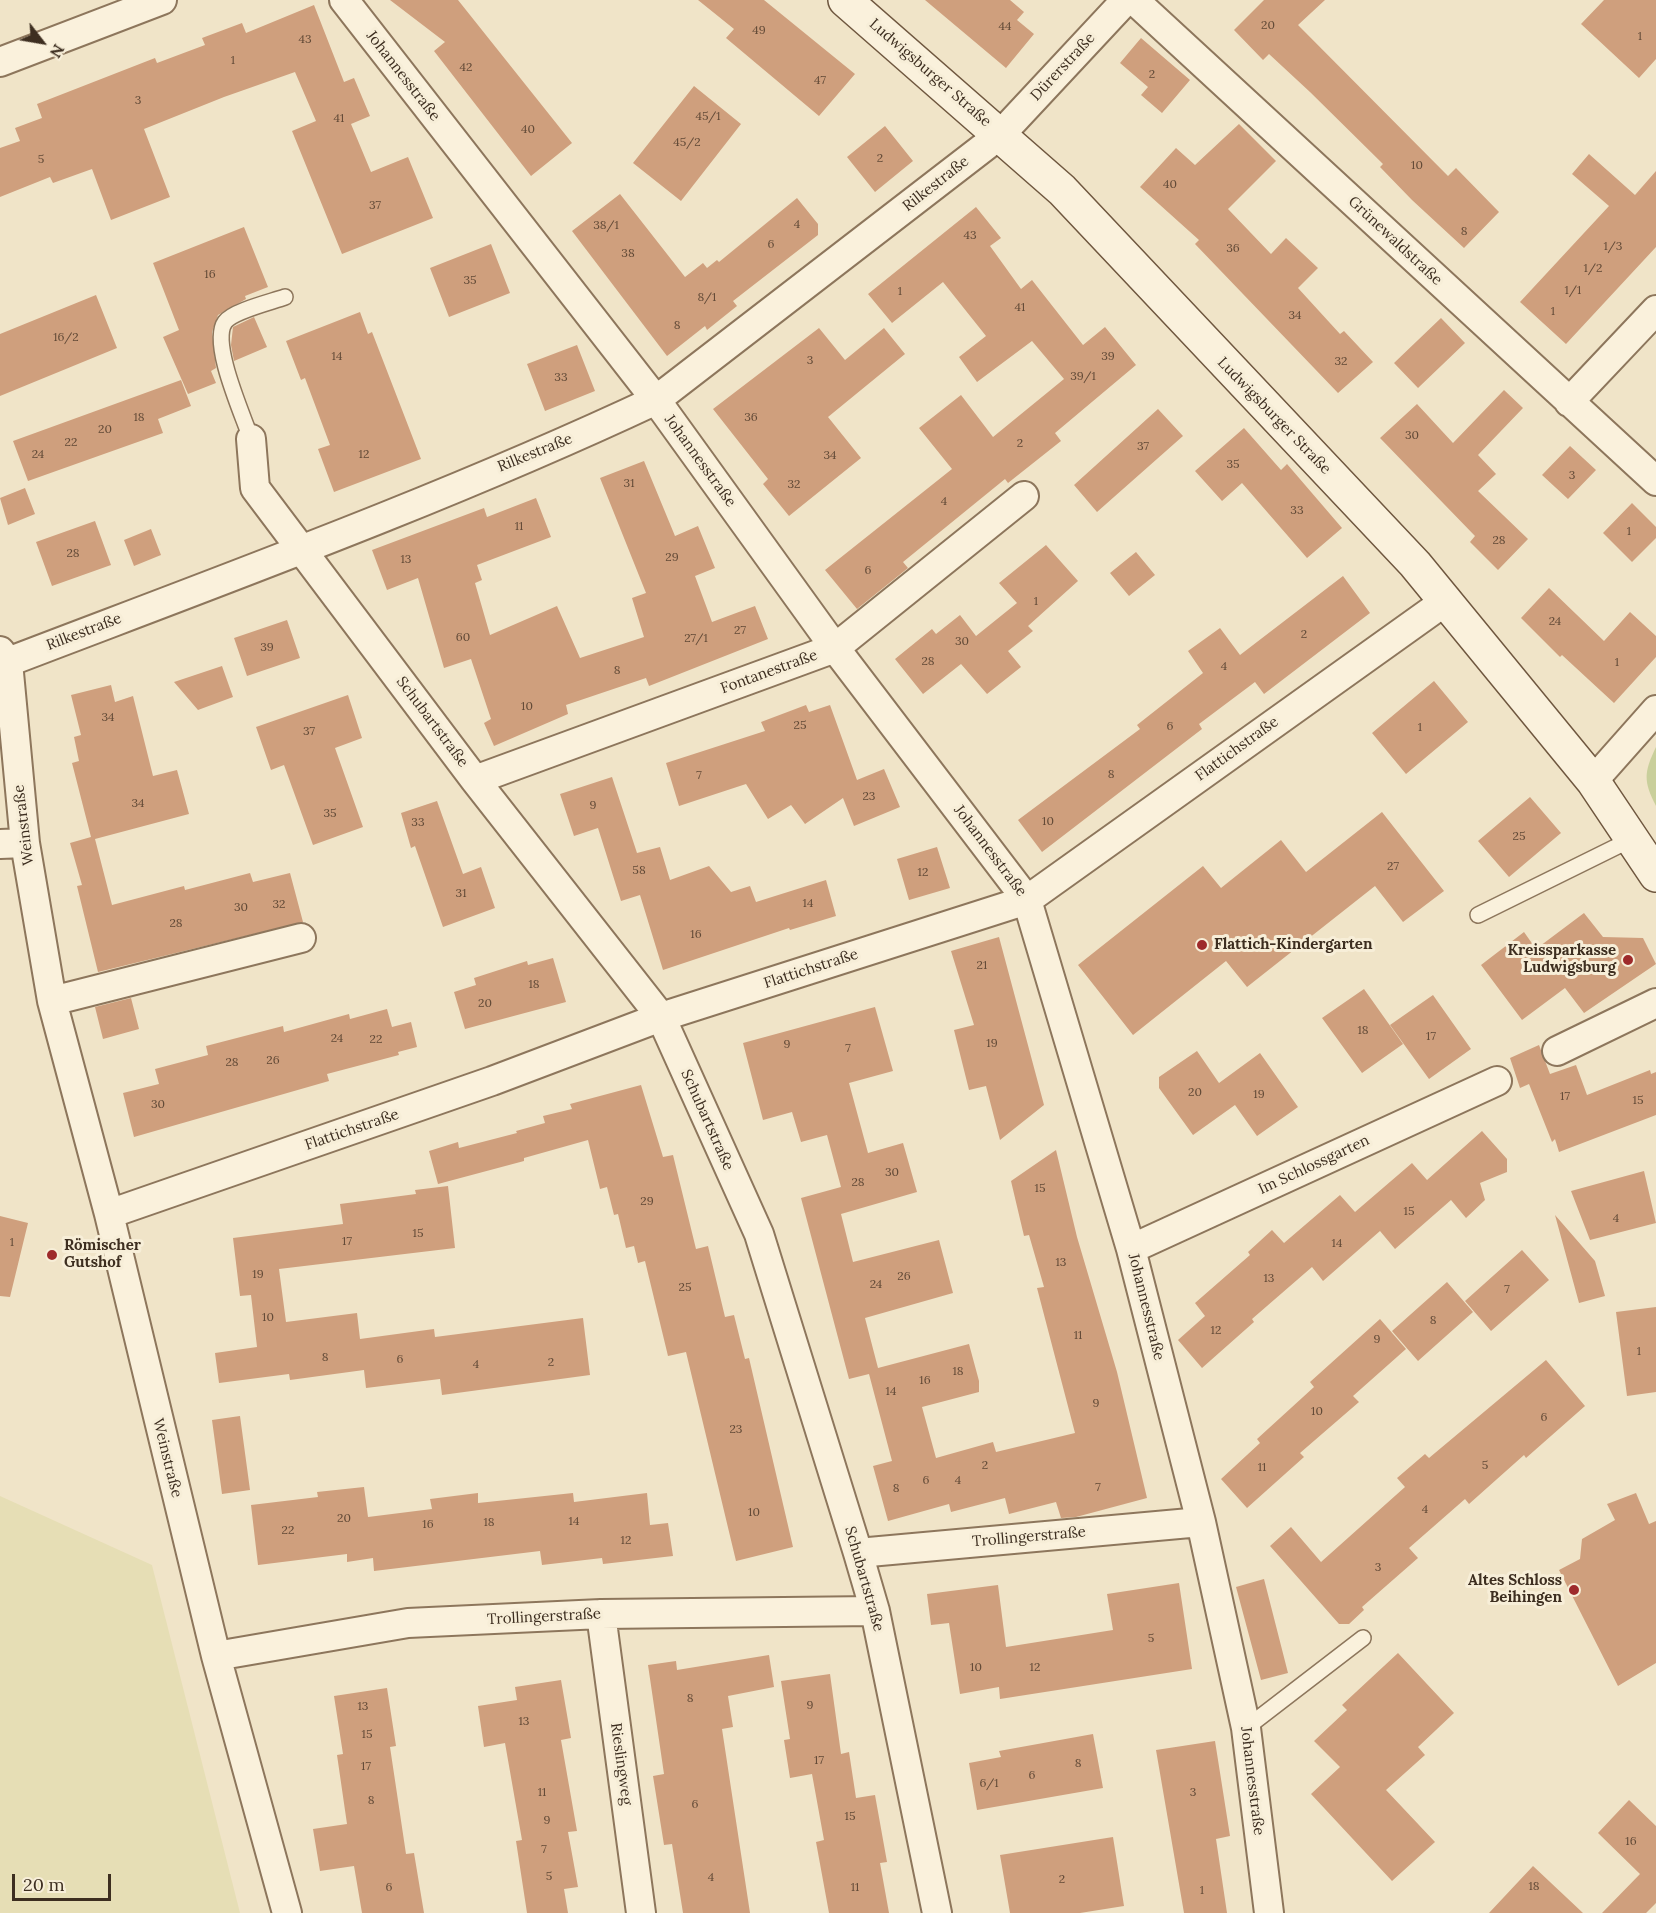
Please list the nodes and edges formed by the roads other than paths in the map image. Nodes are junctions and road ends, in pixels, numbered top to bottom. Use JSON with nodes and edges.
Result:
{"nodes":[{"id":1,"x":162,"y":0,"type":"edge"},
{"id":2,"x":344,"y":0,"type":"edge"},
{"id":3,"x":845,"y":0,"type":"edge"},
{"id":4,"x":1126,"y":0,"type":"edge"},
{"id":5,"x":1134,"y":0,"type":"edge"},
{"id":6,"x":0,"y":62,"type":"edge"},
{"id":7,"x":1001,"y":134,"type":"junction"},
{"id":8,"x":285,"y":297,"type":"dead end"},
{"id":9,"x":1656,"y":310,"type":"edge"},
{"id":10,"x":656,"y":400,"type":"junction"},
{"id":11,"x":1569,"y":402,"type":"junction"},
{"id":12,"x":251,"y":439,"type":"joint"},
{"id":13,"x":1656,"y":481,"type":"edge"},
{"id":14,"x":1024,"y":496,"type":"dead end"},
{"id":15,"x":303,"y":549,"type":"junction"},
{"id":16,"x":1447,"y":600,"type":"junction"},
{"id":17,"x":835,"y":648,"type":"junction"},
{"id":18,"x":4,"y":656,"type":"edge"},
{"id":19,"x":1656,"y":711,"type":"edge"},
{"id":20,"x":475,"y":780,"type":"junction"},
{"id":21,"x":1593,"y":781,"type":"junction"},
{"id":22,"x":1632,"y":839,"type":"junction"},
{"id":23,"x":12,"y":844,"type":"edge"},
{"id":24,"x":1656,"y":875,"type":"edge"},
{"id":25,"x":1027,"y":900,"type":"junction"},
{"id":26,"x":1478,"y":915,"type":"dead end"},
{"id":27,"x":301,"y":938,"type":"dead end"},
{"id":28,"x":52,"y":1001,"type":"junction"},
{"id":29,"x":1656,"y":1003,"type":"edge"},
{"id":30,"x":661,"y":1017,"type":"junction"},
{"id":31,"x":1557,"y":1051,"type":"dead end"},
{"id":32,"x":1497,"y":1081,"type":"dead end"},
{"id":33,"x":109,"y":1214,"type":"junction"},
{"id":34,"x":1131,"y":1249,"type":"junction"},
{"id":35,"x":1201,"y":1522,"type":"junction"},
{"id":36,"x":858,"y":1553,"type":"junction"},
{"id":37,"x":875,"y":1611,"type":"junction"},
{"id":38,"x":601,"y":1614,"type":"junction"},
{"id":39,"x":1363,"y":1638,"type":"dead end"},
{"id":40,"x":216,"y":1656,"type":"junction"},
{"id":41,"x":1246,"y":1728,"type":"junction"},
{"id":42,"x":287,"y":1913,"type":"edge"},
{"id":43,"x":641,"y":1913,"type":"edge"},
{"id":44,"x":937,"y":1913,"type":"edge"},
{"id":45,"x":1269,"y":1913,"type":"edge"}],
"edges":[{"from":1,"to":6,"type":"street"},
{"from":2,"to":10,"type":"street","name":"Johannesstraße"},
{"from":3,"to":7,"type":"main road","name":"Ludwigsburger Straße"},
{"from":4,"to":7,"type":"street","name":"Dürerstraße"},
{"from":5,"to":11,"type":"street","name":"Grünewaldstraße"},
{"from":7,"to":10,"type":"street","name":"Rilkestraße"},
{"from":7,"to":16,"type":"main road","name":"Ludwigsburger Straße"},
{"from":8,"to":12,"type":"lane"},
{"from":9,"to":11,"type":"street"},
{"from":10,"to":15,"type":"street","name":"Rilkestraße"},
{"from":10,"to":17,"type":"street","name":"Johannesstraße"},
{"from":11,"to":13,"type":"street","name":"Grünewaldstraße"},
{"from":12,"to":15,"type":"street","name":"Schubartstraße"},
{"from":14,"to":17,"type":"street","name":"Fontanestraße"},
{"from":15,"to":18,"type":"street","name":"Rilkestraße"},
{"from":15,"to":20,"type":"street","name":"Schubartstraße"},
{"from":16,"to":21,"type":"main road","name":"Ludwigsburger Straße"},
{"from":16,"to":25,"type":"street","name":"Flattichstraße"},
{"from":17,"to":20,"type":"street","name":"Fontanestraße"},
{"from":17,"to":25,"type":"street","name":"Johannesstraße"},
{"from":18,"to":23,"type":"street","name":"Weinstraße"},
{"from":19,"to":21,"type":"street"},
{"from":20,"to":30,"type":"street","name":"Schubartstraße"},
{"from":21,"to":22,"type":"main road","name":"Ludwigsburger Straße"},
{"from":22,"to":24,"type":"main road","name":"Ludwigsburger Straße"},
{"from":22,"to":26,"type":"lane"},
{"from":23,"to":28,"type":"street","name":"Weinstraße"},
{"from":25,"to":30,"type":"street","name":"Flattichstraße"},
{"from":25,"to":34,"type":"street","name":"Johannesstraße"},
{"from":27,"to":28,"type":"street"},
{"from":28,"to":33,"type":"street","name":"Weinstraße"},
{"from":29,"to":31,"type":"street"},
{"from":30,"to":33,"type":"street","name":"Flattichstraße"},
{"from":30,"to":36,"type":"street","name":"Schubartstraße"},
{"from":32,"to":34,"type":"street","name":"Im Schlossgarten"},
{"from":33,"to":40,"type":"street","name":"Weinstraße"},
{"from":34,"to":35,"type":"street","name":"Johannesstraße"},
{"from":35,"to":36,"type":"street","name":"Trollingerstraße"},
{"from":35,"to":41,"type":"street","name":"Johannesstraße"},
{"from":36,"to":37,"type":"street","name":"Schubartstraße"},
{"from":37,"to":38,"type":"street","name":"Trollingerstraße"},
{"from":37,"to":44,"type":"street","name":"Schubartstraße"},
{"from":38,"to":40,"type":"street","name":"Trollingerstraße"},
{"from":38,"to":43,"type":"street","name":"Rieslingweg"},
{"from":39,"to":41,"type":"lane"},
{"from":40,"to":42,"type":"street","name":"Weinstraße"},
{"from":41,"to":45,"type":"street","name":"Johannesstraße"}]}
